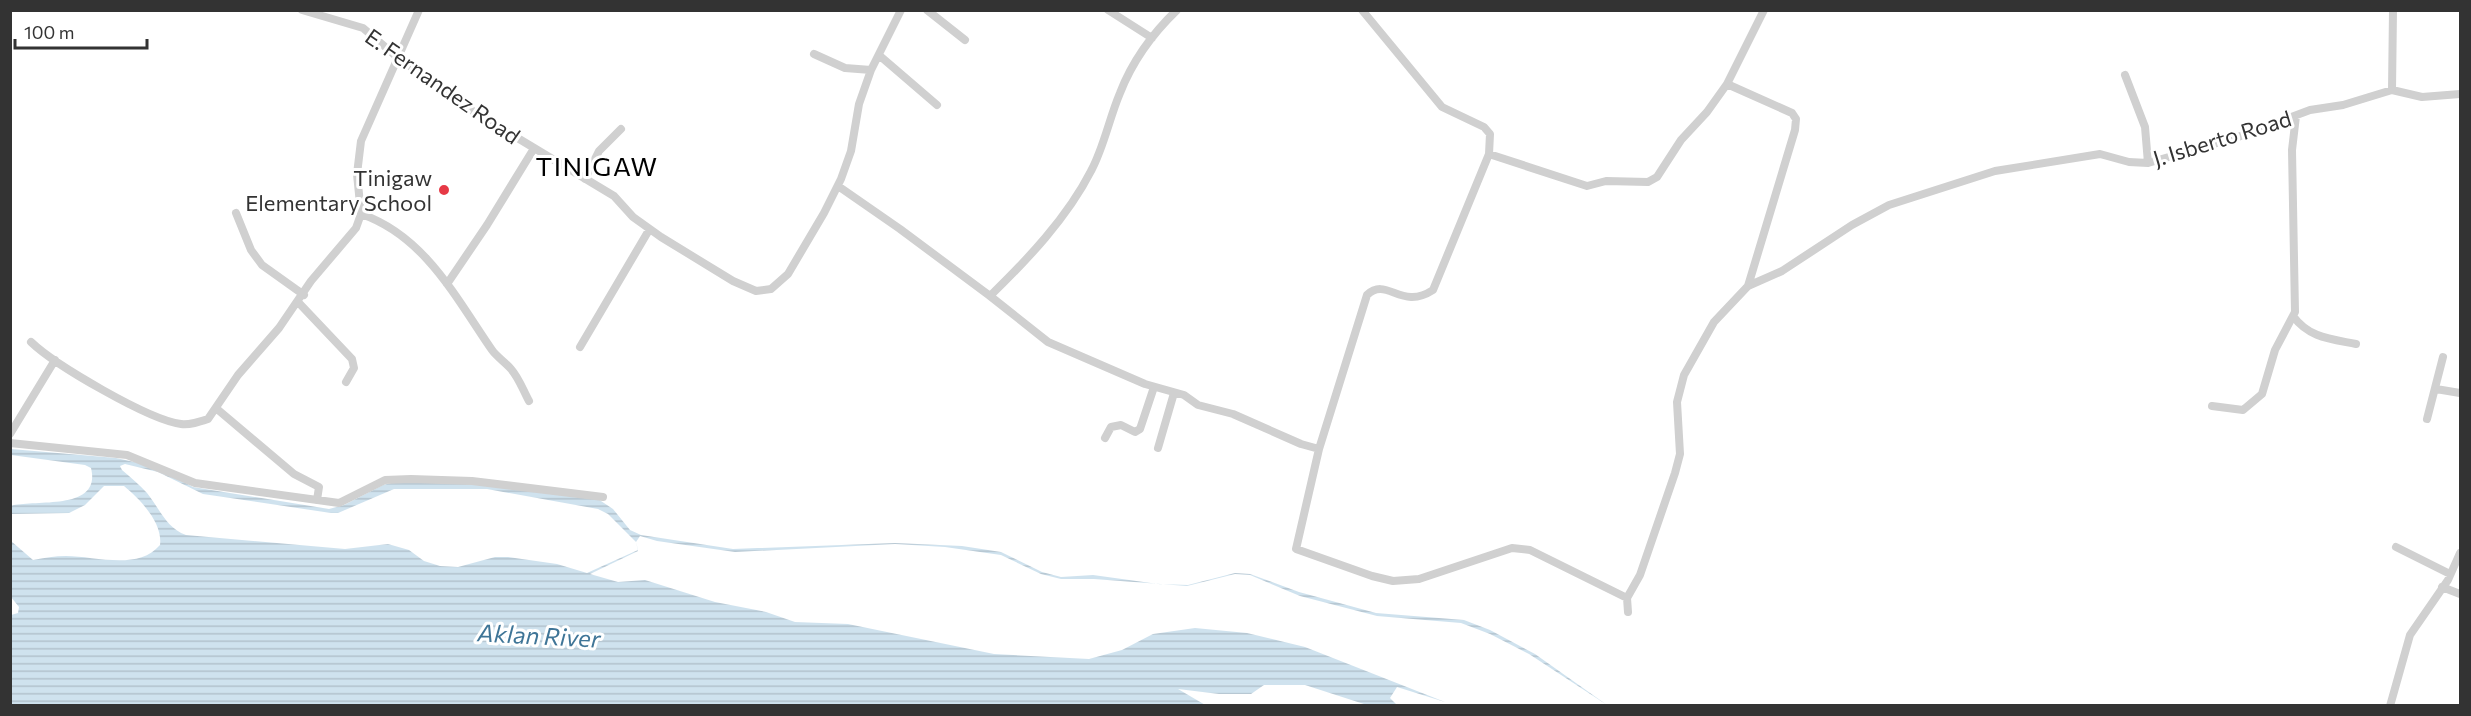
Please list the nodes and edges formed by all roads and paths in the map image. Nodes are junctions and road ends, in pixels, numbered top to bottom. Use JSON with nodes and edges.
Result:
{"nodes":[{"id":1,"x":302,"y":10,"type":"edge"},
{"id":2,"x":419,"y":10,"type":"edge"},
{"id":3,"x":901,"y":10,"type":"edge"},
{"id":4,"x":927,"y":10,"type":"edge"},
{"id":5,"x":1108,"y":10,"type":"edge"},
{"id":6,"x":1177,"y":10,"type":"edge"},
{"id":7,"x":1362,"y":10,"type":"edge"},
{"id":8,"x":1764,"y":10,"type":"edge"},
{"id":9,"x":2393,"y":10,"type":"edge"},
{"id":10,"x":1152,"y":38,"type":"junction"},
{"id":11,"x":965,"y":40,"type":"dead end"},
{"id":12,"x":814,"y":54,"type":"dead end"},
{"id":13,"x":880,"y":56,"type":"junction"},
{"id":14,"x":397,"y":57,"type":"junction"},
{"id":15,"x":871,"y":70,"type":"junction"},
{"id":16,"x":2125,"y":75,"type":"dead end"},
{"id":17,"x":1727,"y":84,"type":"junction"},
{"id":18,"x":2392,"y":90,"type":"junction"},
{"id":19,"x":2460,"y":94,"type":"edge"},
{"id":20,"x":937,"y":105,"type":"dead end"},
{"id":21,"x":2296,"y":116,"type":"junction"},
{"id":22,"x":621,"y":129,"type":"dead end"},
{"id":23,"x":533,"y":150,"type":"junction"},
{"id":24,"x":1489,"y":154,"type":"junction"},
{"id":25,"x":2148,"y":163,"type":"junction"},
{"id":26,"x":585,"y":178,"type":"junction"},
{"id":27,"x":838,"y":186,"type":"junction"},
{"id":28,"x":236,"y":213,"type":"dead end"},
{"id":29,"x":362,"y":214,"type":"junction"},
{"id":30,"x":649,"y":230,"type":"junction"},
{"id":31,"x":447,"y":284,"type":"junction"},
{"id":32,"x":1748,"y":286,"type":"junction"},
{"id":33,"x":990,"y":296,"type":"junction"},
{"id":34,"x":301,"y":299,"type":"junction"},
{"id":35,"x":2294,"y":316,"type":"junction"},
{"id":36,"x":31,"y":342,"type":"dead end"},
{"id":37,"x":2356,"y":344,"type":"dead end"},
{"id":38,"x":580,"y":347,"type":"dead end"},
{"id":39,"x":2443,"y":357,"type":"dead end"},
{"id":40,"x":55,"y":360,"type":"junction"},
{"id":41,"x":346,"y":382,"type":"dead end"},
{"id":42,"x":1154,"y":387,"type":"junction"},
{"id":43,"x":2436,"y":389,"type":"junction"},
{"id":44,"x":1174,"y":393,"type":"junction"},
{"id":45,"x":2460,"y":393,"type":"edge"},
{"id":46,"x":529,"y":401,"type":"dead end"},
{"id":47,"x":2212,"y":406,"type":"dead end"},
{"id":48,"x":217,"y":409,"type":"junction"},
{"id":49,"x":2427,"y":419,"type":"dead end"},
{"id":50,"x":10,"y":434,"type":"edge"},
{"id":51,"x":1106,"y":438,"type":"dead end"},
{"id":52,"x":10,"y":442,"type":"edge"},
{"id":53,"x":1158,"y":448,"type":"dead end"},
{"id":54,"x":1319,"y":449,"type":"junction"},
{"id":55,"x":603,"y":497,"type":"dead end"},
{"id":56,"x":317,"y":500,"type":"junction"},
{"id":57,"x":2396,"y":547,"type":"dead end"},
{"id":58,"x":2460,"y":553,"type":"edge"},
{"id":59,"x":2450,"y":574,"type":"junction"},
{"id":60,"x":2442,"y":587,"type":"junction"},
{"id":61,"x":2460,"y":594,"type":"edge"},
{"id":62,"x":1628,"y":598,"type":"junction"},
{"id":63,"x":1628,"y":612,"type":"dead end"},
{"id":64,"x":2390,"y":705,"type":"edge"}],
"edges":[{"from":1,"to":14,"type":"street","name":"E. Fernandez Road"},
{"from":2,"to":14,"type":"street"},
{"from":3,"to":13,"type":"street","name":"E. Fernandez Road"},
{"from":4,"to":11,"type":"street"},
{"from":5,"to":10,"type":"street"},
{"from":6,"to":10,"type":"street"},
{"from":7,"to":24,"type":"street"},
{"from":8,"to":17,"type":"street"},
{"from":9,"to":18,"type":"street"},
{"from":10,"to":33,"type":"street"},
{"from":12,"to":15,"type":"street"},
{"from":13,"to":15,"type":"street","name":"E. Fernandez Road"},
{"from":13,"to":20,"type":"street"},
{"from":14,"to":23,"type":"street","name":"E. Fernandez Road"},
{"from":14,"to":29,"type":"street"},
{"from":15,"to":27,"type":"street","name":"E. Fernandez Road"},
{"from":16,"to":25,"type":"street"},
{"from":17,"to":24,"type":"street"},
{"from":17,"to":32,"type":"street"},
{"from":18,"to":19,"type":"street"},
{"from":18,"to":21,"type":"street","name":"J. Isberto Road"},
{"from":21,"to":25,"type":"street","name":"J. Isberto Road"},
{"from":21,"to":35,"type":"street"},
{"from":22,"to":26,"type":"street"},
{"from":23,"to":26,"type":"street","name":"E. Fernandez Road"},
{"from":23,"to":31,"type":"street"},
{"from":24,"to":54,"type":"street"},
{"from":25,"to":32,"type":"street","name":"J. Isberto Road"},
{"from":26,"to":30,"type":"street","name":"E. Fernandez Road"},
{"from":27,"to":30,"type":"street","name":"E. Fernandez Road"},
{"from":27,"to":33,"type":"street"},
{"from":28,"to":34,"type":"street"},
{"from":29,"to":31,"type":"street"},
{"from":29,"to":34,"type":"street"},
{"from":30,"to":38,"type":"street"},
{"from":31,"to":46,"type":"street"},
{"from":32,"to":62,"type":"street"},
{"from":33,"to":42,"type":"street"},
{"from":34,"to":41,"type":"street"},
{"from":34,"to":48,"type":"street"},
{"from":35,"to":37,"type":"street"},
{"from":35,"to":47,"type":"street"},
{"from":36,"to":40,"type":"street"},
{"from":39,"to":43,"type":"street"},
{"from":40,"to":48,"type":"street"},
{"from":40,"to":50,"type":"street"},
{"from":42,"to":44,"type":"street"},
{"from":42,"to":51,"type":"street"},
{"from":43,"to":45,"type":"street"},
{"from":43,"to":49,"type":"street"},
{"from":44,"to":53,"type":"street"},
{"from":44,"to":54,"type":"street"},
{"from":48,"to":56,"type":"street"},
{"from":52,"to":56,"type":"street"},
{"from":54,"to":62,"type":"street"},
{"from":55,"to":56,"type":"street"},
{"from":57,"to":59,"type":"street"},
{"from":58,"to":59,"type":"street"},
{"from":59,"to":60,"type":"street"},
{"from":60,"to":61,"type":"street"},
{"from":60,"to":64,"type":"street"},
{"from":62,"to":63,"type":"street"}]}
